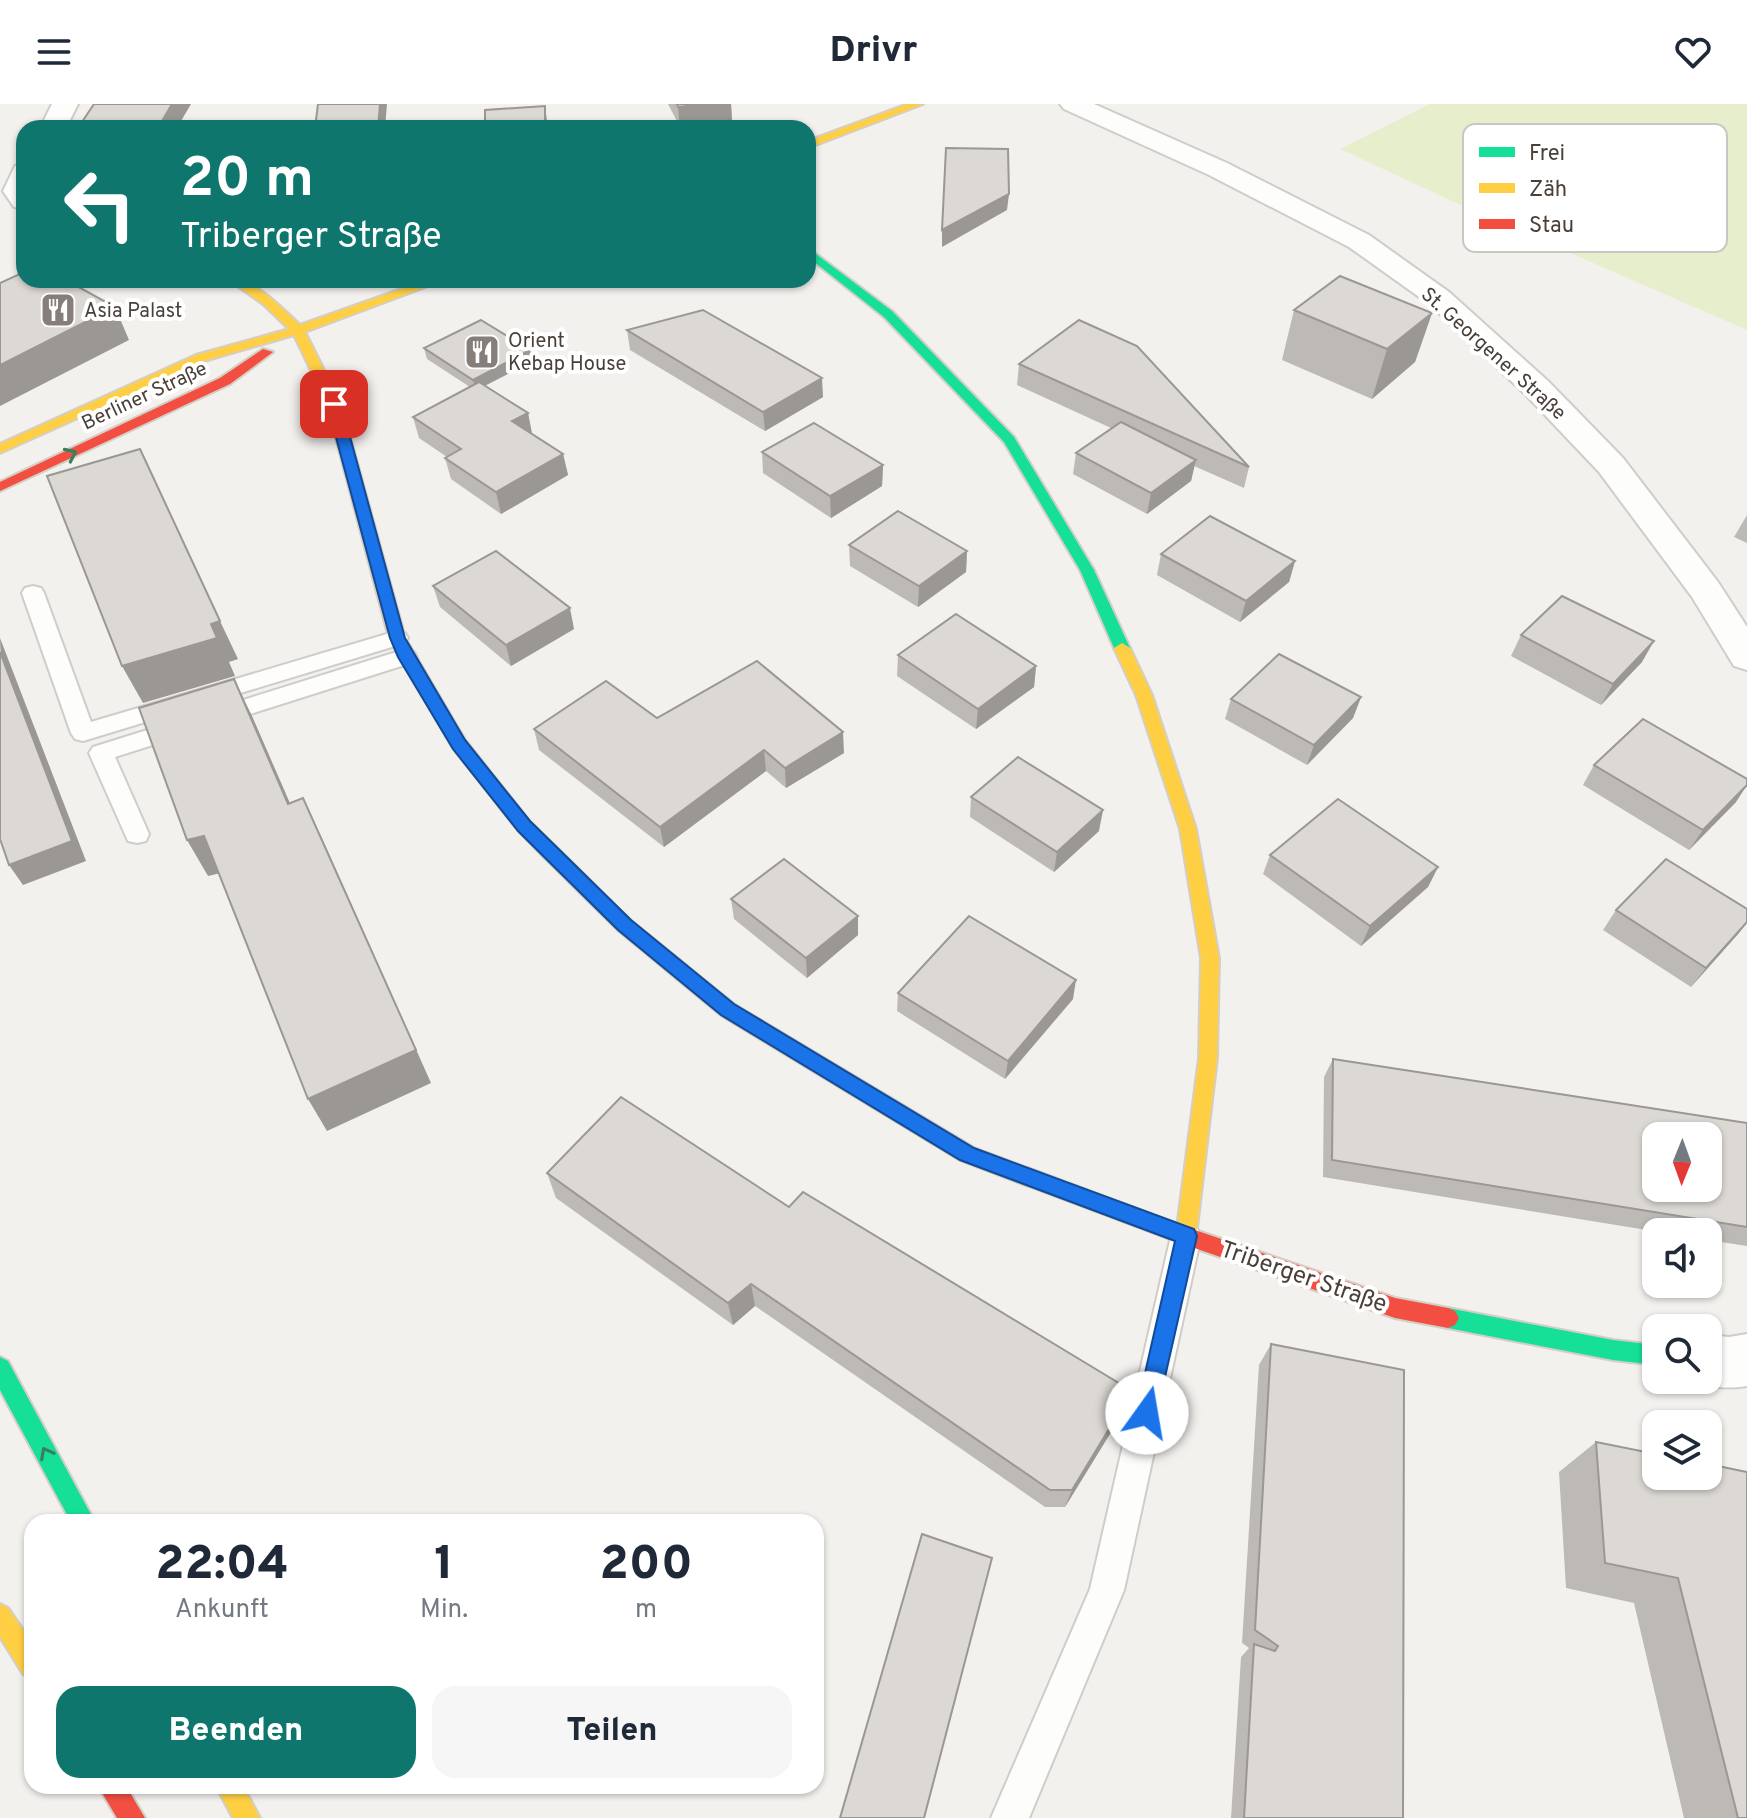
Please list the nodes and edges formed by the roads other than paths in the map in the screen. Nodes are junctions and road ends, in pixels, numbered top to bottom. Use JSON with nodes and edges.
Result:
{"nodes":[{"id":1,"x":918,"y":104,"type":"edge"},
{"id":2,"x":1073,"y":104,"type":"edge"},
{"id":3,"x":816,"y":142,"type":"edge"},
{"id":4,"x":816,"y":257,"type":"edge"},
{"id":5,"x":247,"y":288,"type":"edge"},
{"id":6,"x":416,"y":288,"type":"edge"},
{"id":7,"x":298,"y":330,"type":"junction"},
{"id":8,"x":0,"y":449,"type":"edge"},
{"id":9,"x":0,"y":487,"type":"edge"},
{"id":10,"x":33,"y":593,"type":"dead end"},
{"id":11,"x":402,"y":647,"type":"junction"},
{"id":12,"x":1747,"y":657,"type":"edge"},
{"id":13,"x":137,"y":834,"type":"dead end"},
{"id":14,"x":1186,"y":1236,"type":"junction"},
{"id":15,"x":1642,"y":1353,"type":"edge"},
{"id":16,"x":1747,"y":1360,"type":"edge"},
{"id":17,"x":1722,"y":1362,"type":"edge"},
{"id":18,"x":0,"y":1368,"type":"edge"},
{"id":19,"x":79,"y":1514,"type":"edge"},
{"id":20,"x":0,"y":1616,"type":"edge"},
{"id":21,"x":24,"y":1653,"type":"edge"},
{"id":22,"x":116,"y":1794,"type":"edge"},
{"id":23,"x":234,"y":1794,"type":"edge"},
{"id":24,"x":132,"y":1818,"type":"edge"},
{"id":25,"x":247,"y":1818,"type":"edge"},
{"id":26,"x":1010,"y":1818,"type":"edge"}],
"edges":[{"from":1,"to":3,"type":"street"},
{"from":2,"to":12,"type":"street","name":"St. Georgener Straße"},
{"from":4,"to":14,"type":"street"},
{"from":5,"to":7,"type":"street"},
{"from":6,"to":7,"type":"street","name":"Berliner Straße"},
{"from":7,"to":8,"type":"street","name":"Berliner Straße"},
{"from":9,"to":7,"type":"street","name":"Berliner Straße","one_way":true},
{"from":7,"to":11,"type":"street","name":"Triberger Straße"},
{"from":10,"to":11,"type":"lane"},
{"from":11,"to":13,"type":"lane"},
{"from":11,"to":14,"type":"street","name":"Triberger Straße"},
{"from":14,"to":15,"type":"street","name":"Triberger Straße"},
{"from":14,"to":26,"type":"lane"},
{"from":16,"to":17,"type":"street"},
{"from":19,"to":18,"type":"street","one_way":true},
{"from":20,"to":21,"type":"street"},
{"from":22,"to":24,"type":"street"},
{"from":23,"to":25,"type":"street"}]}
